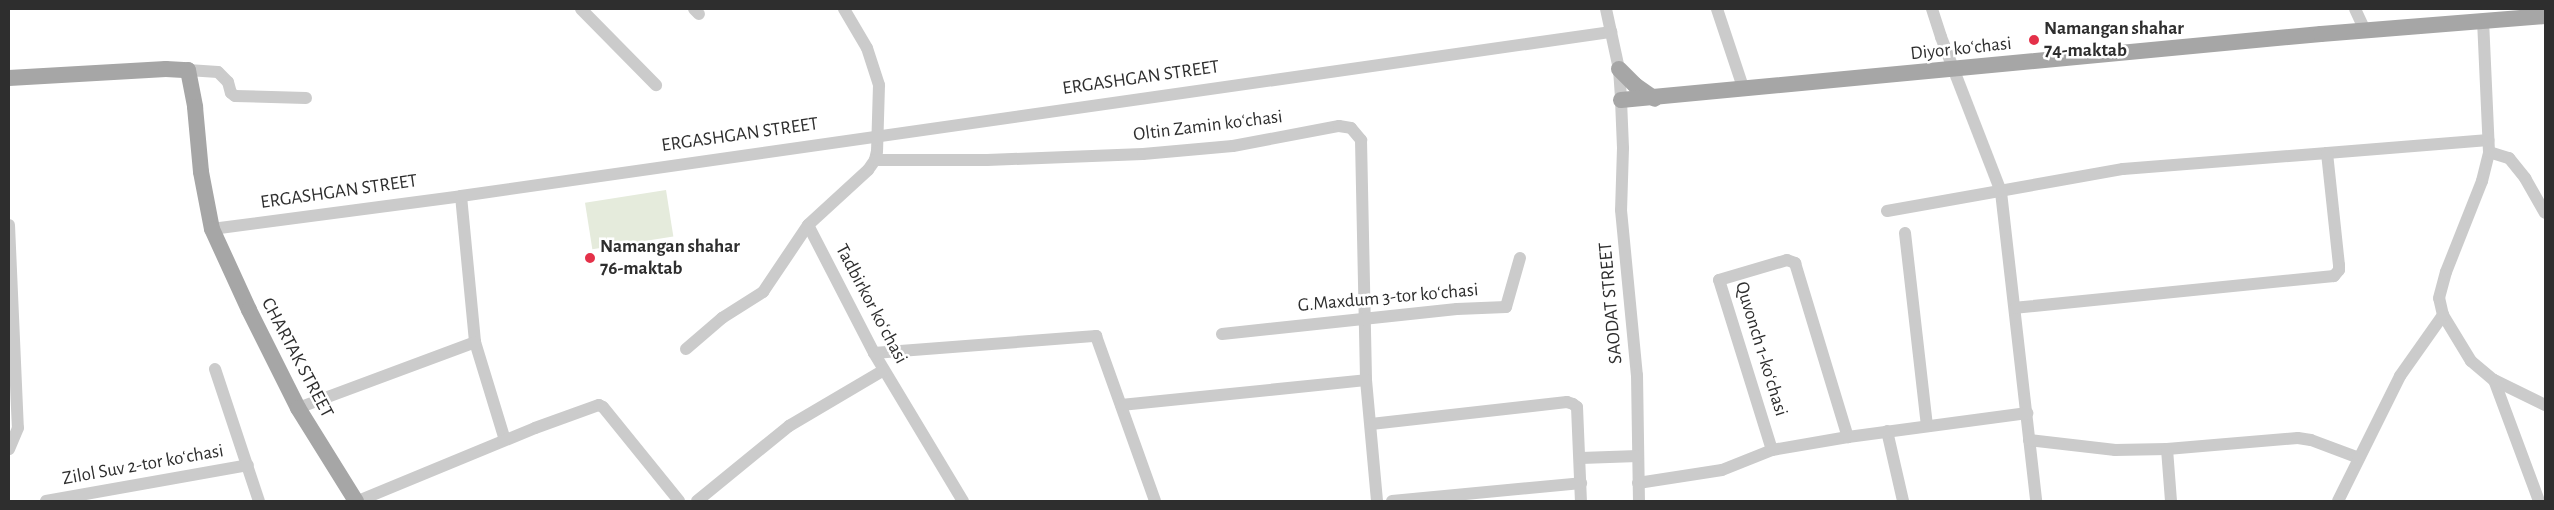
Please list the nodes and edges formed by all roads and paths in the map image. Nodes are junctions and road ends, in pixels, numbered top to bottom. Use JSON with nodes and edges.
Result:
{"nodes":[{"id":1,"x":581,"y":9,"type":"edge"},
{"id":2,"x":844,"y":9,"type":"edge"},
{"id":3,"x":1606,"y":9,"type":"edge"},
{"id":4,"x":1717,"y":9,"type":"edge"},
{"id":5,"x":1932,"y":9,"type":"edge"},
{"id":6,"x":2355,"y":9,"type":"edge"},
{"id":7,"x":2545,"y":16,"type":"edge"},
{"id":8,"x":2483,"y":21,"type":"junction"},
{"id":9,"x":2365,"y":30,"type":"junction"},
{"id":10,"x":1611,"y":32,"type":"junction"},
{"id":11,"x":1619,"y":69,"type":"junction"},
{"id":12,"x":188,"y":70,"type":"junction"},
{"id":13,"x":1953,"y":70,"type":"junction"},
{"id":14,"x":9,"y":78,"type":"edge"},
{"id":15,"x":656,"y":85,"type":"dead end"},
{"id":16,"x":1744,"y":90,"type":"junction"},
{"id":17,"x":306,"y":98,"type":"dead end"},
{"id":18,"x":1655,"y":99,"type":"junction"},
{"id":19,"x":1621,"y":100,"type":"junction"},
{"id":20,"x":879,"y":135,"type":"junction"},
{"id":21,"x":2489,"y":146,"type":"junction"},
{"id":22,"x":2327,"y":153,"type":"junction"},
{"id":23,"x":875,"y":160,"type":"junction"},
{"id":24,"x":2001,"y":192,"type":"junction"},
{"id":25,"x":461,"y":196,"type":"junction"},
{"id":26,"x":2543,"y":206,"type":"edge"},
{"id":27,"x":1887,"y":211,"type":"dead end"},
{"id":28,"x":9,"y":225,"type":"edge"},
{"id":29,"x":808,"y":225,"type":"junction"},
{"id":30,"x":212,"y":229,"type":"junction"},
{"id":31,"x":1905,"y":233,"type":"dead end"},
{"id":32,"x":1520,"y":258,"type":"dead end"},
{"id":33,"x":2016,"y":308,"type":"junction"},
{"id":34,"x":2443,"y":315,"type":"junction"},
{"id":35,"x":1364,"y":318,"type":"junction"},
{"id":36,"x":1222,"y":334,"type":"dead end"},
{"id":37,"x":475,"y":342,"type":"junction"},
{"id":38,"x":686,"y":348,"type":"dead end"},
{"id":39,"x":874,"y":353,"type":"junction"},
{"id":40,"x":215,"y":369,"type":"dead end"},
{"id":41,"x":884,"y":370,"type":"junction"},
{"id":42,"x":1366,"y":380,"type":"junction"},
{"id":43,"x":2494,"y":380,"type":"junction"},
{"id":44,"x":1120,"y":404,"type":"junction"},
{"id":45,"x":2545,"y":405,"type":"edge"},
{"id":46,"x":298,"y":408,"type":"junction"},
{"id":47,"x":2027,"y":414,"type":"junction"},
{"id":48,"x":1371,"y":424,"type":"junction"},
{"id":49,"x":1927,"y":426,"type":"junction"},
{"id":50,"x":1887,"y":431,"type":"junction"},
{"id":51,"x":1848,"y":437,"type":"junction"},
{"id":52,"x":505,"y":440,"type":"junction"},
{"id":53,"x":2029,"y":440,"type":"junction"},
{"id":54,"x":9,"y":449,"type":"edge"},
{"id":55,"x":2166,"y":449,"type":"junction"},
{"id":56,"x":1772,"y":450,"type":"junction"},
{"id":57,"x":1638,"y":456,"type":"junction"},
{"id":58,"x":1581,"y":458,"type":"junction"},
{"id":59,"x":2359,"y":458,"type":"junction"},
{"id":60,"x":248,"y":465,"type":"junction"},
{"id":61,"x":1581,"y":483,"type":"junction"},
{"id":62,"x":1638,"y":483,"type":"junction"},
{"id":63,"x":46,"y":501,"type":"edge"},
{"id":64,"x":259,"y":501,"type":"edge"},
{"id":65,"x":356,"y":501,"type":"edge"},
{"id":66,"x":679,"y":501,"type":"edge"},
{"id":67,"x":697,"y":501,"type":"edge"},
{"id":68,"x":963,"y":501,"type":"edge"},
{"id":69,"x":1155,"y":501,"type":"edge"},
{"id":70,"x":1377,"y":501,"type":"edge"},
{"id":71,"x":1392,"y":501,"type":"edge"},
{"id":72,"x":1581,"y":501,"type":"edge"},
{"id":73,"x":1639,"y":501,"type":"edge"},
{"id":74,"x":1903,"y":501,"type":"edge"},
{"id":75,"x":2036,"y":501,"type":"edge"},
{"id":76,"x":2171,"y":501,"type":"edge"},
{"id":77,"x":2338,"y":501,"type":"edge"},
{"id":78,"x":2539,"y":501,"type":"edge"}],
"edges":[{"from":1,"to":15,"type":"street"},
{"from":2,"to":20,"type":"street"},
{"from":3,"to":10,"type":"street","name":"SAODAT STREET"},
{"from":4,"to":16,"type":"street"},
{"from":5,"to":13,"type":"street"},
{"from":6,"to":9,"type":"street"},
{"from":7,"to":8,"type":"main road","name":"Diyor koʻchasi"},
{"from":8,"to":9,"type":"main road","name":"Diyor koʻchasi"},
{"from":8,"to":21,"type":"street"},
{"from":9,"to":13,"type":"main road","name":"Diyor koʻchasi"},
{"from":10,"to":11,"type":"street","name":"SAODAT STREET"},
{"from":10,"to":20,"type":"street","name":"ERGASHGAN STREET"},
{"from":11,"to":18,"type":"main road"},
{"from":11,"to":19,"type":"street","name":"SAODAT STREET"},
{"from":12,"to":14,"type":"main road"},
{"from":12,"to":17,"type":"street"},
{"from":12,"to":30,"type":"main road"},
{"from":13,"to":16,"type":"main road","name":"Diyor koʻchasi"},
{"from":13,"to":24,"type":"street"},
{"from":16,"to":18,"type":"main road","name":"Diyor koʻchasi"},
{"from":18,"to":19,"type":"main road","name":"Diyor koʻchasi"},
{"from":19,"to":57,"type":"street","name":"SAODAT STREET"},
{"from":20,"to":23,"type":"street"},
{"from":20,"to":25,"type":"street","name":"ERGASHGAN STREET"},
{"from":21,"to":22,"type":"street"},
{"from":21,"to":26,"type":"street"},
{"from":21,"to":34,"type":"street"},
{"from":22,"to":24,"type":"street"},
{"from":22,"to":33,"type":"street"},
{"from":23,"to":29,"type":"street"},
{"from":23,"to":35,"type":"street","name":"Oltin Zamin koʻchasi"},
{"from":24,"to":27,"type":"street"},
{"from":24,"to":33,"type":"street"},
{"from":25,"to":30,"type":"street","name":"ERGASHGAN STREET"},
{"from":25,"to":37,"type":"street"},
{"from":28,"to":54,"type":"street"},
{"from":29,"to":38,"type":"street"},
{"from":29,"to":39,"type":"street","name":"Tadbirkor koʻchasi"},
{"from":30,"to":46,"type":"main road","name":"CHARTAK STREET"},
{"from":31,"to":49,"type":"street"},
{"from":32,"to":35,"type":"street","name":"G.Maxdum 3-tor koʻchasi"},
{"from":33,"to":47,"type":"street"},
{"from":34,"to":43,"type":"street"},
{"from":34,"to":59,"type":"street"},
{"from":35,"to":36,"type":"street","name":"G.Maxdum 3-tor koʻchasi"},
{"from":35,"to":42,"type":"street"},
{"from":37,"to":46,"type":"street"},
{"from":37,"to":52,"type":"street"},
{"from":39,"to":41,"type":"street","name":"Tadbirkor koʻchasi"},
{"from":39,"to":44,"type":"street"},
{"from":40,"to":60,"type":"street"},
{"from":41,"to":67,"type":"street"},
{"from":41,"to":68,"type":"street","name":"Tadbirkor koʻchasi"},
{"from":42,"to":44,"type":"street"},
{"from":42,"to":48,"type":"street"},
{"from":43,"to":45,"type":"street"},
{"from":43,"to":78,"type":"street"},
{"from":44,"to":69,"type":"street"},
{"from":46,"to":65,"type":"main road","name":"CHARTAK STREET"},
{"from":47,"to":49,"type":"street"},
{"from":47,"to":53,"type":"street"},
{"from":48,"to":58,"type":"street"},
{"from":48,"to":70,"type":"street"},
{"from":49,"to":50,"type":"street"},
{"from":50,"to":51,"type":"street"},
{"from":50,"to":74,"type":"street"},
{"from":51,"to":56,"type":"street"},
{"from":51,"to":56,"type":"street","name":"Quvonch 1-koʻchasi"},
{"from":52,"to":65,"type":"street"},
{"from":52,"to":66,"type":"street"},
{"from":53,"to":55,"type":"street"},
{"from":53,"to":75,"type":"street"},
{"from":55,"to":59,"type":"street"},
{"from":55,"to":76,"type":"street"},
{"from":56,"to":62,"type":"street"},
{"from":57,"to":58,"type":"street"},
{"from":57,"to":62,"type":"street","name":"SAODAT STREET"},
{"from":58,"to":61,"type":"street"},
{"from":59,"to":77,"type":"street"},
{"from":60,"to":63,"type":"street","name":"Zilol Suv 2-tor koʻchasi"},
{"from":60,"to":64,"type":"street"},
{"from":61,"to":71,"type":"street"},
{"from":61,"to":72,"type":"street"},
{"from":62,"to":73,"type":"street","name":"SAODAT STREET"}]}
